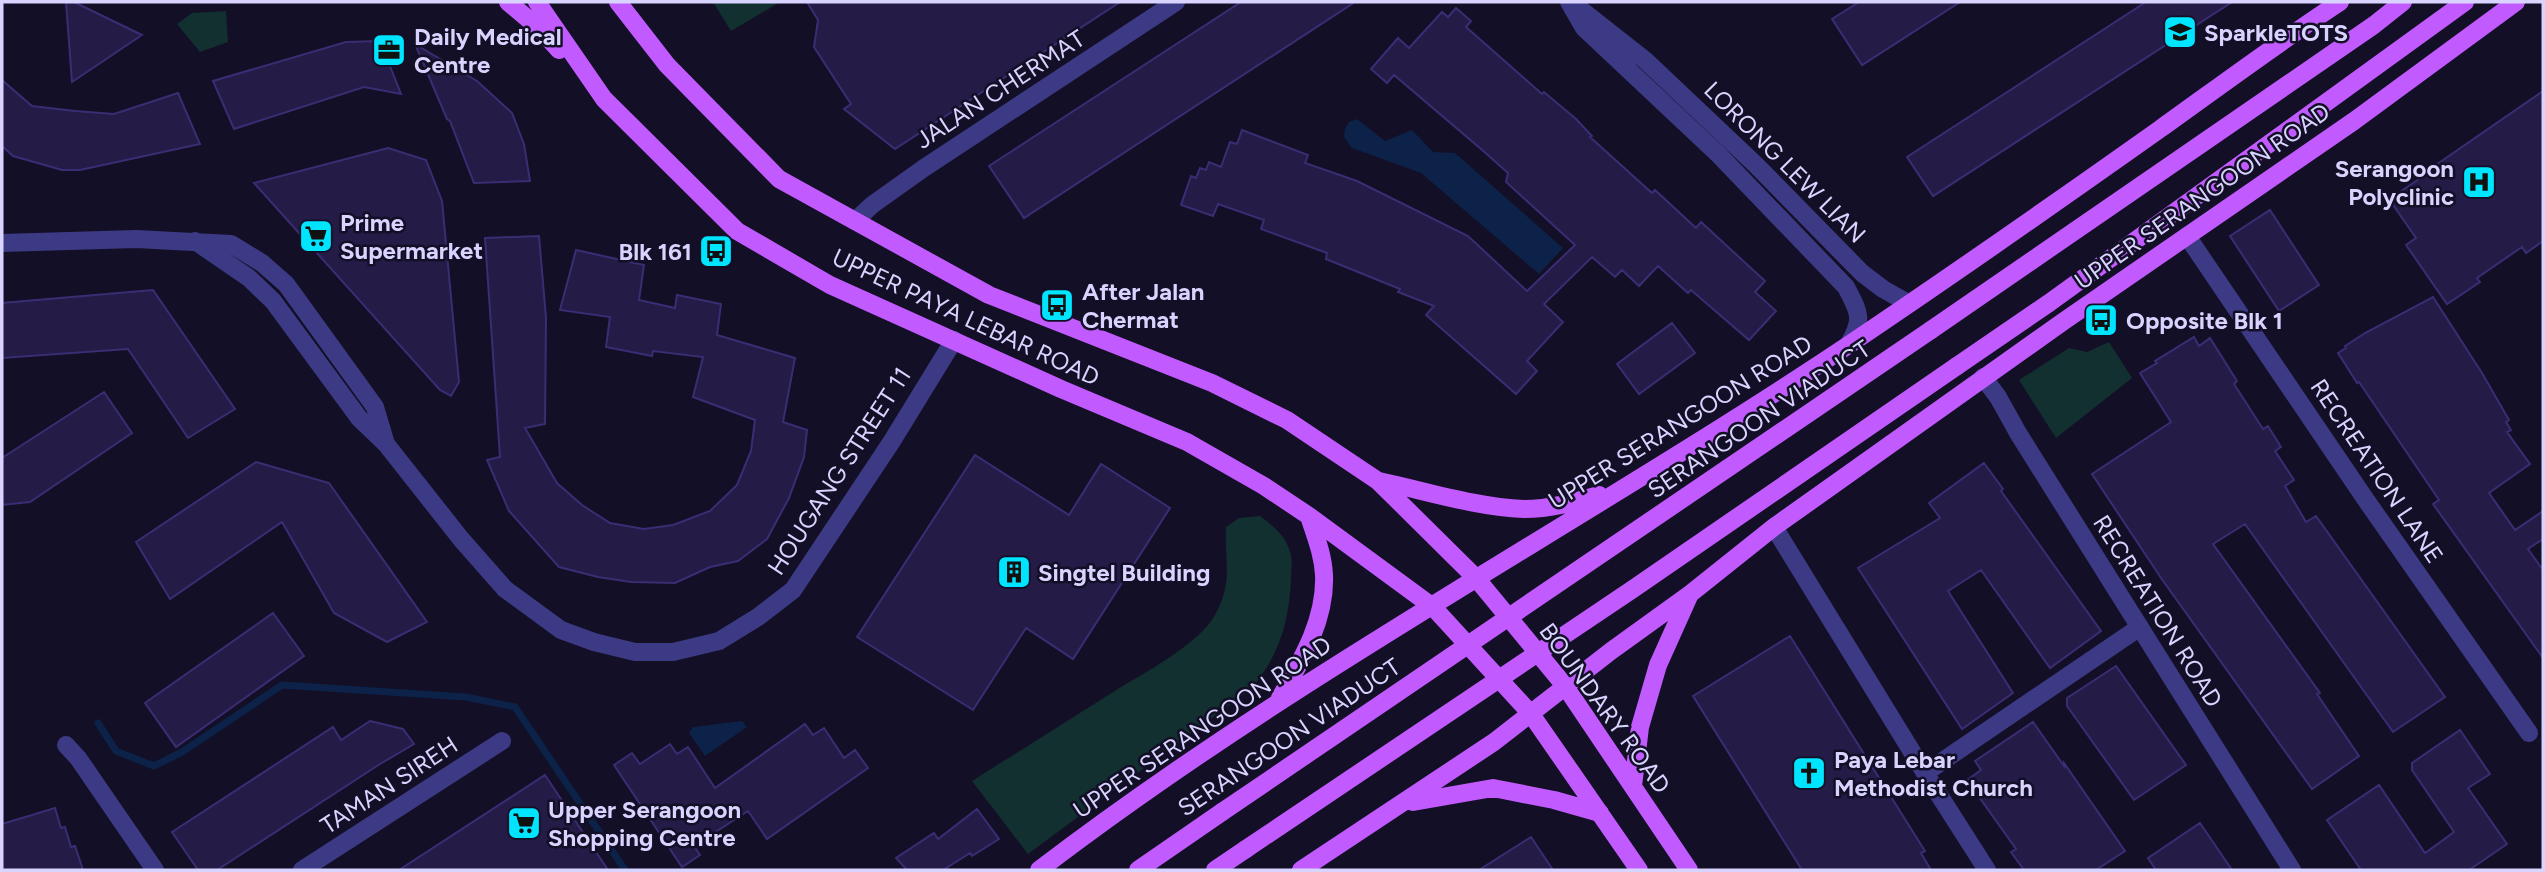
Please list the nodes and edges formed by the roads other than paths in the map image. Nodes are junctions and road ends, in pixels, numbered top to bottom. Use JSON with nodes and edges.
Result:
{"nodes":[{"id":1,"x":508,"y":2,"type":"edge"},
{"id":2,"x":537,"y":2,"type":"edge"},
{"id":3,"x":618,"y":2,"type":"edge"},
{"id":4,"x":1176,"y":2,"type":"edge"},
{"id":5,"x":1570,"y":2,"type":"edge"},
{"id":6,"x":2340,"y":2,"type":"edge"},
{"id":7,"x":2403,"y":2,"type":"edge"},
{"id":8,"x":2465,"y":2,"type":"edge"},
{"id":9,"x":2516,"y":2,"type":"edge"},
{"id":10,"x":1633,"y":49,"type":"junction"},
{"id":11,"x":604,"y":99,"type":"junction"},
{"id":12,"x":1719,"y":155,"type":"junction"},
{"id":13,"x":855,"y":221,"type":"junction"},
{"id":14,"x":2187,"y":236,"type":"junction"},
{"id":15,"x":2,"y":243,"type":"edge"},
{"id":16,"x":1908,"y":303,"type":"junction"},
{"id":17,"x":954,"y":340,"type":"junction"},
{"id":18,"x":1849,"y":344,"type":"junction"},
{"id":19,"x":1983,"y":377,"type":"junction"},
{"id":20,"x":1378,"y":481,"type":"junction"},
{"id":21,"x":1622,"y":488,"type":"junction"},
{"id":22,"x":1309,"y":516,"type":"junction"},
{"id":23,"x":1774,"y":527,"type":"junction"},
{"id":24,"x":1476,"y":578,"type":"junction"},
{"id":25,"x":1690,"y":594,"type":"junction"},
{"id":26,"x":1433,"y":607,"type":"junction"},
{"id":27,"x":2140,"y":627,"type":"junction"},
{"id":28,"x":1565,"y":686,"type":"junction"},
{"id":29,"x":1278,"y":702,"type":"junction"},
{"id":30,"x":1531,"y":714,"type":"junction"},
{"id":31,"x":2529,"y":733,"type":"dead end"},
{"id":32,"x":502,"y":741,"type":"dead end"},
{"id":33,"x":66,"y":745,"type":"dead end"},
{"id":34,"x":1924,"y":773,"type":"junction"},
{"id":35,"x":1633,"y":786,"type":"junction"},
{"id":36,"x":1403,"y":804,"type":"junction"},
{"id":37,"x":1600,"y":813,"type":"junction"},
{"id":38,"x":155,"y":870,"type":"edge"},
{"id":39,"x":302,"y":870,"type":"edge"},
{"id":40,"x":1038,"y":870,"type":"edge"},
{"id":41,"x":1138,"y":870,"type":"edge"},
{"id":42,"x":1215,"y":870,"type":"edge"},
{"id":43,"x":1301,"y":870,"type":"edge"},
{"id":44,"x":1639,"y":870,"type":"edge"},
{"id":45,"x":1689,"y":870,"type":"edge"},
{"id":46,"x":1987,"y":870,"type":"edge"},
{"id":47,"x":2292,"y":870,"type":"edge"}],
"edges":[{"from":1,"to":11,"type":"main road"},
{"from":2,"to":11,"type":"main road","name":"UPPER PAYA LEBAR ROAD"},
{"from":3,"to":13,"type":"main road","name":"UPPER PAYA LEBAR ROAD"},
{"from":4,"to":13,"type":"street","name":"JALAN CHERMAT"},
{"from":5,"to":10,"type":"street","name":"LORONG LEW LIAN"},
{"from":5,"to":12,"type":"street","name":"LORONG LEW LIAN"},
{"from":6,"to":16,"type":"main road","name":"UPPER SERANGOON ROAD"},
{"from":7,"to":41,"type":"main road","name":"SERANGOON VIADUCT","bridge":true},
{"from":8,"to":42,"type":"main road","bridge":true},
{"from":9,"to":14,"type":"main road","name":"UPPER SERANGOON ROAD"},
{"from":10,"to":12,"type":"street","name":"LORONG LEW LIAN"},
{"from":10,"to":16,"type":"street","name":"LORONG LEW LIAN"},
{"from":11,"to":17,"type":"main road","name":"UPPER PAYA LEBAR ROAD"},
{"from":12,"to":18,"type":"street","name":"LORONG LEW LIAN"},
{"from":13,"to":20,"type":"main road","name":"UPPER PAYA LEBAR ROAD"},
{"from":14,"to":19,"type":"main road","name":"UPPER SERANGOON ROAD"},
{"from":14,"to":31,"type":"street","name":"RECREATION LANE"},
{"from":15,"to":17,"type":"street","name":"HOUGANG STREET 11"},
{"from":16,"to":18,"type":"main road","name":"UPPER SERANGOON ROAD"},
{"from":17,"to":22,"type":"main road","name":"UPPER PAYA LEBAR ROAD"},
{"from":18,"to":21,"type":"main road","name":"UPPER SERANGOON ROAD"},
{"from":19,"to":23,"type":"main road","name":"UPPER SERANGOON ROAD"},
{"from":19,"to":27,"type":"street","name":"RECREATION ROAD"},
{"from":20,"to":21,"type":"main road"},
{"from":20,"to":24,"type":"main road","name":"UPPER PAYA LEBAR ROAD"},
{"from":21,"to":24,"type":"main road","name":"UPPER SERANGOON ROAD"},
{"from":22,"to":26,"type":"main road","name":"UPPER PAYA LEBAR ROAD"},
{"from":22,"to":29,"type":"main road"},
{"from":23,"to":25,"type":"main road","name":"UPPER SERANGOON ROAD"},
{"from":23,"to":34,"type":"street"},
{"from":24,"to":26,"type":"main road","name":"UPPER SERANGOON ROAD"},
{"from":24,"to":28,"type":"main road","name":"BOUNDARY ROAD"},
{"from":25,"to":28,"type":"main road","name":"UPPER SERANGOON ROAD"},
{"from":25,"to":35,"type":"main road"},
{"from":26,"to":29,"type":"main road","name":"UPPER SERANGOON ROAD"},
{"from":26,"to":30,"type":"main road"},
{"from":27,"to":34,"type":"street"},
{"from":27,"to":47,"type":"street","name":"RECREATION ROAD"},
{"from":28,"to":30,"type":"main road","name":"UPPER SERANGOON ROAD"},
{"from":28,"to":35,"type":"main road","name":"BOUNDARY ROAD"},
{"from":29,"to":40,"type":"main road","name":"UPPER SERANGOON ROAD"},
{"from":30,"to":36,"type":"main road","name":"UPPER SERANGOON ROAD"},
{"from":30,"to":37,"type":"main road"},
{"from":32,"to":39,"type":"street","name":"TAMAN SIREH"},
{"from":33,"to":38,"type":"street"},
{"from":34,"to":46,"type":"street"},
{"from":35,"to":45,"type":"main road","name":"BOUNDARY ROAD"},
{"from":36,"to":37,"type":"main road"},
{"from":36,"to":43,"type":"main road","name":"UPPER SERANGOON ROAD"},
{"from":37,"to":44,"type":"main road"}]}
